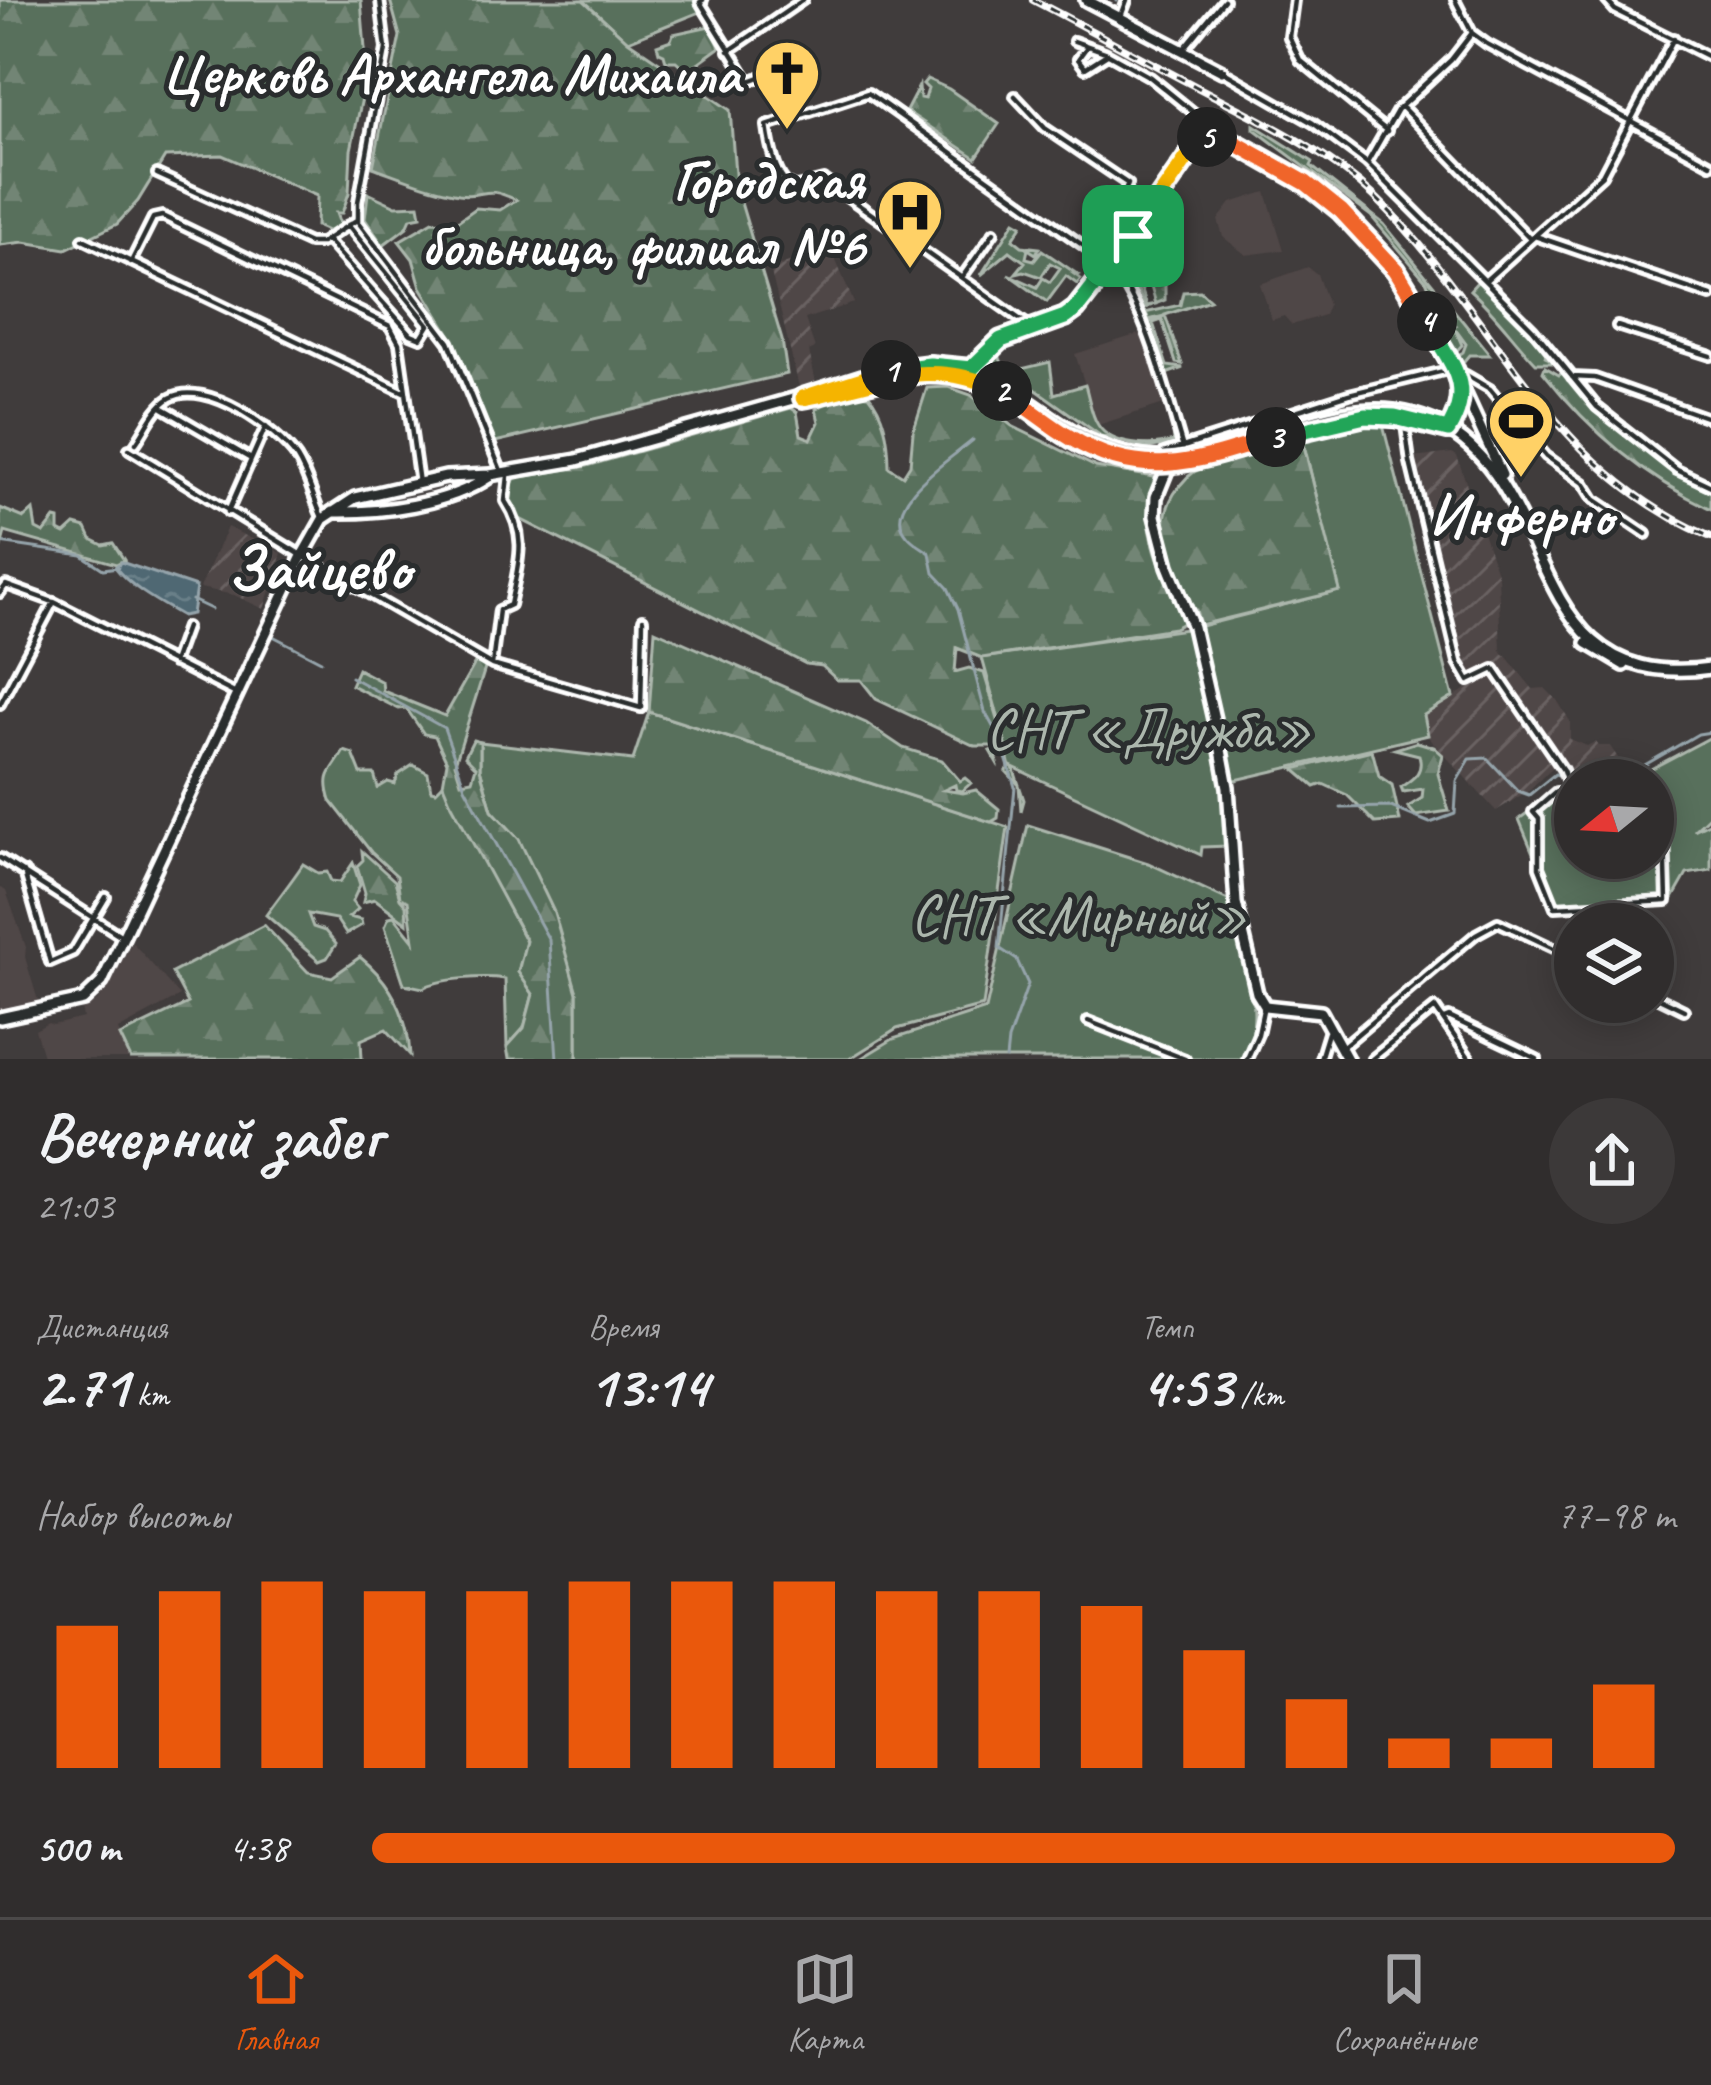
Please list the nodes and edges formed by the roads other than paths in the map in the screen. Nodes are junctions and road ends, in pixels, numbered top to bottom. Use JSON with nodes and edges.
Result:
{"nodes":[{"id":1,"x":380,"y":0,"type":"edge"},
{"id":2,"x":803,"y":0,"type":"edge"},
{"id":3,"x":1086,"y":0,"type":"edge"},
{"id":4,"x":1127,"y":0,"type":"edge"},
{"id":5,"x":1224,"y":0,"type":"edge"},
{"id":6,"x":1294,"y":0,"type":"edge"},
{"id":7,"x":1455,"y":0,"type":"edge"},
{"id":8,"x":1606,"y":0,"type":"edge"},
{"id":9,"x":701,"y":1,"type":"edge"},
{"id":10,"x":1120,"y":19,"type":"junction"},
{"id":11,"x":1472,"y":33,"type":"junction"},
{"id":12,"x":1674,"y":38,"type":"junction"},
{"id":13,"x":1073,"y":41,"type":"dead end"},
{"id":14,"x":1086,"y":48,"type":"junction"},
{"id":15,"x":729,"y":51,"type":"junction"},
{"id":16,"x":1182,"y":51,"type":"junction"},
{"id":17,"x":1107,"y":54,"type":"junction"},
{"id":18,"x":1711,"y":58,"type":"edge"},
{"id":19,"x":1222,"y":71,"type":"joint"},
{"id":20,"x":1015,"y":96,"type":"dead end"},
{"id":21,"x":1401,"y":106,"type":"junction"},
{"id":22,"x":800,"y":114,"type":"junction"},
{"id":23,"x":1630,"y":121,"type":"junction"},
{"id":24,"x":1206,"y":130,"type":"junction"},
{"id":25,"x":1387,"y":131,"type":"junction"},
{"id":26,"x":1367,"y":163,"type":"junction"},
{"id":27,"x":1711,"y":164,"type":"edge"},
{"id":28,"x":158,"y":174,"type":"dead end"},
{"id":29,"x":358,"y":218,"type":"junction"},
{"id":30,"x":348,"y":225,"type":"junction"},
{"id":31,"x":1138,"y":228,"type":"junction"},
{"id":32,"x":994,"y":232,"type":"dead end"},
{"id":33,"x":1531,"y":236,"type":"junction"},
{"id":34,"x":83,"y":239,"type":"dead end"},
{"id":35,"x":327,"y":240,"type":"junction"},
{"id":36,"x":131,"y":262,"type":"junction"},
{"id":37,"x":1107,"y":271,"type":"junction"},
{"id":38,"x":963,"y":277,"type":"junction"},
{"id":39,"x":1486,"y":280,"type":"junction"},
{"id":40,"x":1711,"y":296,"type":"edge"},
{"id":41,"x":1617,"y":326,"type":"dead end"},
{"id":42,"x":1034,"y":328,"type":"junction"},
{"id":43,"x":985,"y":356,"type":"junction"},
{"id":44,"x":1711,"y":356,"type":"edge"},
{"id":45,"x":962,"y":369,"type":"junction"},
{"id":46,"x":1455,"y":373,"type":"junction"},
{"id":47,"x":978,"y":376,"type":"junction"},
{"id":48,"x":1572,"y":376,"type":"junction"},
{"id":49,"x":1017,"y":392,"type":"junction"},
{"id":50,"x":406,"y":393,"type":"junction"},
{"id":51,"x":802,"y":398,"type":"junction"},
{"id":52,"x":161,"y":406,"type":"junction"},
{"id":53,"x":1406,"y":419,"type":"junction"},
{"id":54,"x":1711,"y":419,"type":"edge"},
{"id":55,"x":266,"y":426,"type":"junction"},
{"id":56,"x":1443,"y":430,"type":"junction"},
{"id":57,"x":136,"y":443,"type":"dead end"},
{"id":58,"x":130,"y":449,"type":"dead end"},
{"id":59,"x":1188,"y":452,"type":"junction"},
{"id":60,"x":1137,"y":456,"type":"junction"},
{"id":61,"x":1158,"y":458,"type":"junction"},
{"id":62,"x":251,"y":459,"type":"junction"},
{"id":63,"x":1168,"y":469,"type":"junction"},
{"id":64,"x":500,"y":473,"type":"junction"},
{"id":65,"x":413,"y":484,"type":"junction"},
{"id":66,"x":1711,"y":486,"type":"edge"},
{"id":67,"x":393,"y":488,"type":"junction"},
{"id":68,"x":412,"y":503,"type":"junction"},
{"id":69,"x":396,"y":506,"type":"junction"},
{"id":70,"x":1516,"y":507,"type":"junction"},
{"id":71,"x":228,"y":512,"type":"junction"},
{"id":72,"x":327,"y":515,"type":"junction"},
{"id":73,"x":1646,"y":534,"type":"dead end"},
{"id":74,"x":302,"y":556,"type":"junction"},
{"id":75,"x":0,"y":593,"type":"edge"},
{"id":76,"x":54,"y":602,"type":"junction"},
{"id":77,"x":643,"y":619,"type":"dead end"},
{"id":78,"x":186,"y":627,"type":"dead end"},
{"id":79,"x":173,"y":663,"type":"junction"},
{"id":80,"x":493,"y":665,"type":"junction"},
{"id":81,"x":1711,"y":671,"type":"edge"},
{"id":82,"x":240,"y":696,"type":"junction"},
{"id":83,"x":0,"y":704,"type":"edge"},
{"id":84,"x":1555,"y":759,"type":"edge"},
{"id":85,"x":1554,"y":794,"type":"edge"},
{"id":86,"x":0,"y":858,"type":"edge"},
{"id":87,"x":24,"y":872,"type":"junction"},
{"id":88,"x":1666,"y":879,"type":"edge"},
{"id":89,"x":106,"y":896,"type":"dead end"},
{"id":90,"x":94,"y":916,"type":"junction"},
{"id":91,"x":125,"y":937,"type":"junction"},
{"id":92,"x":1554,"y":948,"type":"edge"},
{"id":93,"x":1264,"y":1005,"type":"junction"},
{"id":94,"x":1674,"y":1005,"type":"edge"},
{"id":95,"x":1684,"y":1010,"type":"dead end"},
{"id":96,"x":0,"y":1019,"type":"edge"},
{"id":97,"x":1444,"y":1019,"type":"junction"},
{"id":98,"x":1088,"y":1021,"type":"dead end"},
{"id":99,"x":1330,"y":1028,"type":"junction"},
{"id":100,"x":1341,"y":1048,"type":"junction"},
{"id":101,"x":1184,"y":1059,"type":"edge"},
{"id":102,"x":1247,"y":1059,"type":"edge"},
{"id":103,"x":1320,"y":1059,"type":"edge"},
{"id":104,"x":1347,"y":1059,"type":"edge"},
{"id":105,"x":1372,"y":1059,"type":"edge"},
{"id":106,"x":1470,"y":1059,"type":"edge"},
{"id":107,"x":1537,"y":1059,"type":"edge"}],
"edges":[{"from":1,"to":29,"type":"street"},
{"from":2,"to":15,"type":"street"},
{"from":3,"to":10,"type":"main road"},
{"from":4,"to":10,"type":"street"},
{"from":5,"to":16,"type":"street"},
{"from":6,"to":25,"type":"street"},
{"from":7,"to":11,"type":"street"},
{"from":8,"to":12,"type":"street"},
{"from":9,"to":15,"type":"street"},
{"from":10,"to":16,"type":"main road"},
{"from":11,"to":21,"type":"street"},
{"from":11,"to":23,"type":"street"},
{"from":12,"to":18,"type":"street"},
{"from":12,"to":23,"type":"street"},
{"from":13,"to":14,"type":"street"},
{"from":14,"to":17,"type":"street"},
{"from":14,"to":17,"type":"street"},
{"from":15,"to":22,"type":"street"},
{"from":16,"to":19,"type":"main road"},
{"from":17,"to":24,"type":"street"},
{"from":19,"to":26,"type":"street"},
{"from":20,"to":31,"type":"street"},
{"from":21,"to":25,"type":"street"},
{"from":21,"to":33,"type":"street"},
{"from":22,"to":37,"type":"street"},
{"from":22,"to":38,"type":"street"},
{"from":23,"to":27,"type":"street"},
{"from":23,"to":33,"type":"street"},
{"from":24,"to":31,"type":"main road"},
{"from":24,"to":46,"type":"main road"},
{"from":25,"to":26,"type":"street"},
{"from":26,"to":39,"type":"street"},
{"from":28,"to":35,"type":"street"},
{"from":29,"to":30,"type":"street"},
{"from":29,"to":64,"type":"street"},
{"from":30,"to":35,"type":"street"},
{"from":30,"to":35,"type":"street"},
{"from":31,"to":37,"type":"main road"},
{"from":32,"to":38,"type":"street"},
{"from":33,"to":39,"type":"street"},
{"from":33,"to":40,"type":"street"},
{"from":34,"to":36,"type":"street"},
{"from":36,"to":50,"type":"street"},
{"from":36,"to":50,"type":"street"},
{"from":37,"to":42,"type":"main road"},
{"from":37,"to":59,"type":"street"},
{"from":38,"to":42,"type":"street"},
{"from":39,"to":48,"type":"street"},
{"from":41,"to":44,"type":"street"},
{"from":42,"to":43,"type":"main road"},
{"from":43,"to":45,"type":"main road"},
{"from":43,"to":47,"type":"main road"},
{"from":43,"to":49,"type":"main road"},
{"from":45,"to":47,"type":"main road"},
{"from":45,"to":51,"type":"main road"},
{"from":46,"to":56,"type":"main road"},
{"from":46,"to":59,"type":"street"},
{"from":46,"to":70,"type":"main road"},
{"from":46,"to":73,"type":"street"},
{"from":47,"to":49,"type":"main road"},
{"from":47,"to":51,"type":"main road"},
{"from":47,"to":63,"type":"main road"},
{"from":48,"to":54,"type":"street"},
{"from":48,"to":66,"type":"street"},
{"from":49,"to":60,"type":"main road"},
{"from":50,"to":65,"type":"street"},
{"from":51,"to":64,"type":"main road"},
{"from":52,"to":55,"type":"street"},
{"from":52,"to":57,"type":"street"},
{"from":52,"to":62,"type":"street"},
{"from":53,"to":56,"type":"main road"},
{"from":53,"to":63,"type":"main road"},
{"from":53,"to":84,"type":"street"},
{"from":55,"to":62,"type":"street"},
{"from":55,"to":72,"type":"street"},
{"from":56,"to":59,"type":"main road"},
{"from":56,"to":70,"type":"main road"},
{"from":56,"to":81,"type":"main road"},
{"from":58,"to":71,"type":"street"},
{"from":59,"to":60,"type":"street"},
{"from":59,"to":61,"type":"main road"},
{"from":59,"to":63,"type":"main road"},
{"from":60,"to":61,"type":"main road"},
{"from":61,"to":63,"type":"main road"},
{"from":62,"to":71,"type":"street"},
{"from":63,"to":93,"type":"main road"},
{"from":64,"to":65,"type":"main road"},
{"from":64,"to":68,"type":"main road"},
{"from":64,"to":80,"type":"street"},
{"from":65,"to":67,"type":"main road"},
{"from":65,"to":68,"type":"street"},
{"from":67,"to":69,"type":"street"},
{"from":67,"to":72,"type":"main road"},
{"from":68,"to":69,"type":"main road"},
{"from":69,"to":72,"type":"main road"},
{"from":70,"to":81,"type":"main road"},
{"from":71,"to":74,"type":"street"},
{"from":72,"to":74,"type":"main road"},
{"from":74,"to":80,"type":"street"},
{"from":74,"to":82,"type":"main road"},
{"from":75,"to":76,"type":"street"},
{"from":76,"to":79,"type":"street"},
{"from":76,"to":83,"type":"street"},
{"from":77,"to":80,"type":"street"},
{"from":78,"to":79,"type":"street"},
{"from":79,"to":82,"type":"street"},
{"from":82,"to":91,"type":"main road"},
{"from":85,"to":88,"type":"street"},
{"from":86,"to":87,"type":"street"},
{"from":87,"to":90,"type":"street"},
{"from":87,"to":90,"type":"street"},
{"from":89,"to":90,"type":"street"},
{"from":90,"to":91,"type":"street"},
{"from":91,"to":96,"type":"main road"},
{"from":92,"to":100,"type":"street"},
{"from":93,"to":99,"type":"main road"},
{"from":93,"to":102,"type":"street"},
{"from":94,"to":95,"type":"street"},
{"from":97,"to":105,"type":"street"},
{"from":97,"to":106,"type":"street"},
{"from":97,"to":107,"type":"street"},
{"from":98,"to":101,"type":"street"},
{"from":99,"to":100,"type":"main road"},
{"from":99,"to":103,"type":"street"},
{"from":100,"to":104,"type":"main road"}]}
